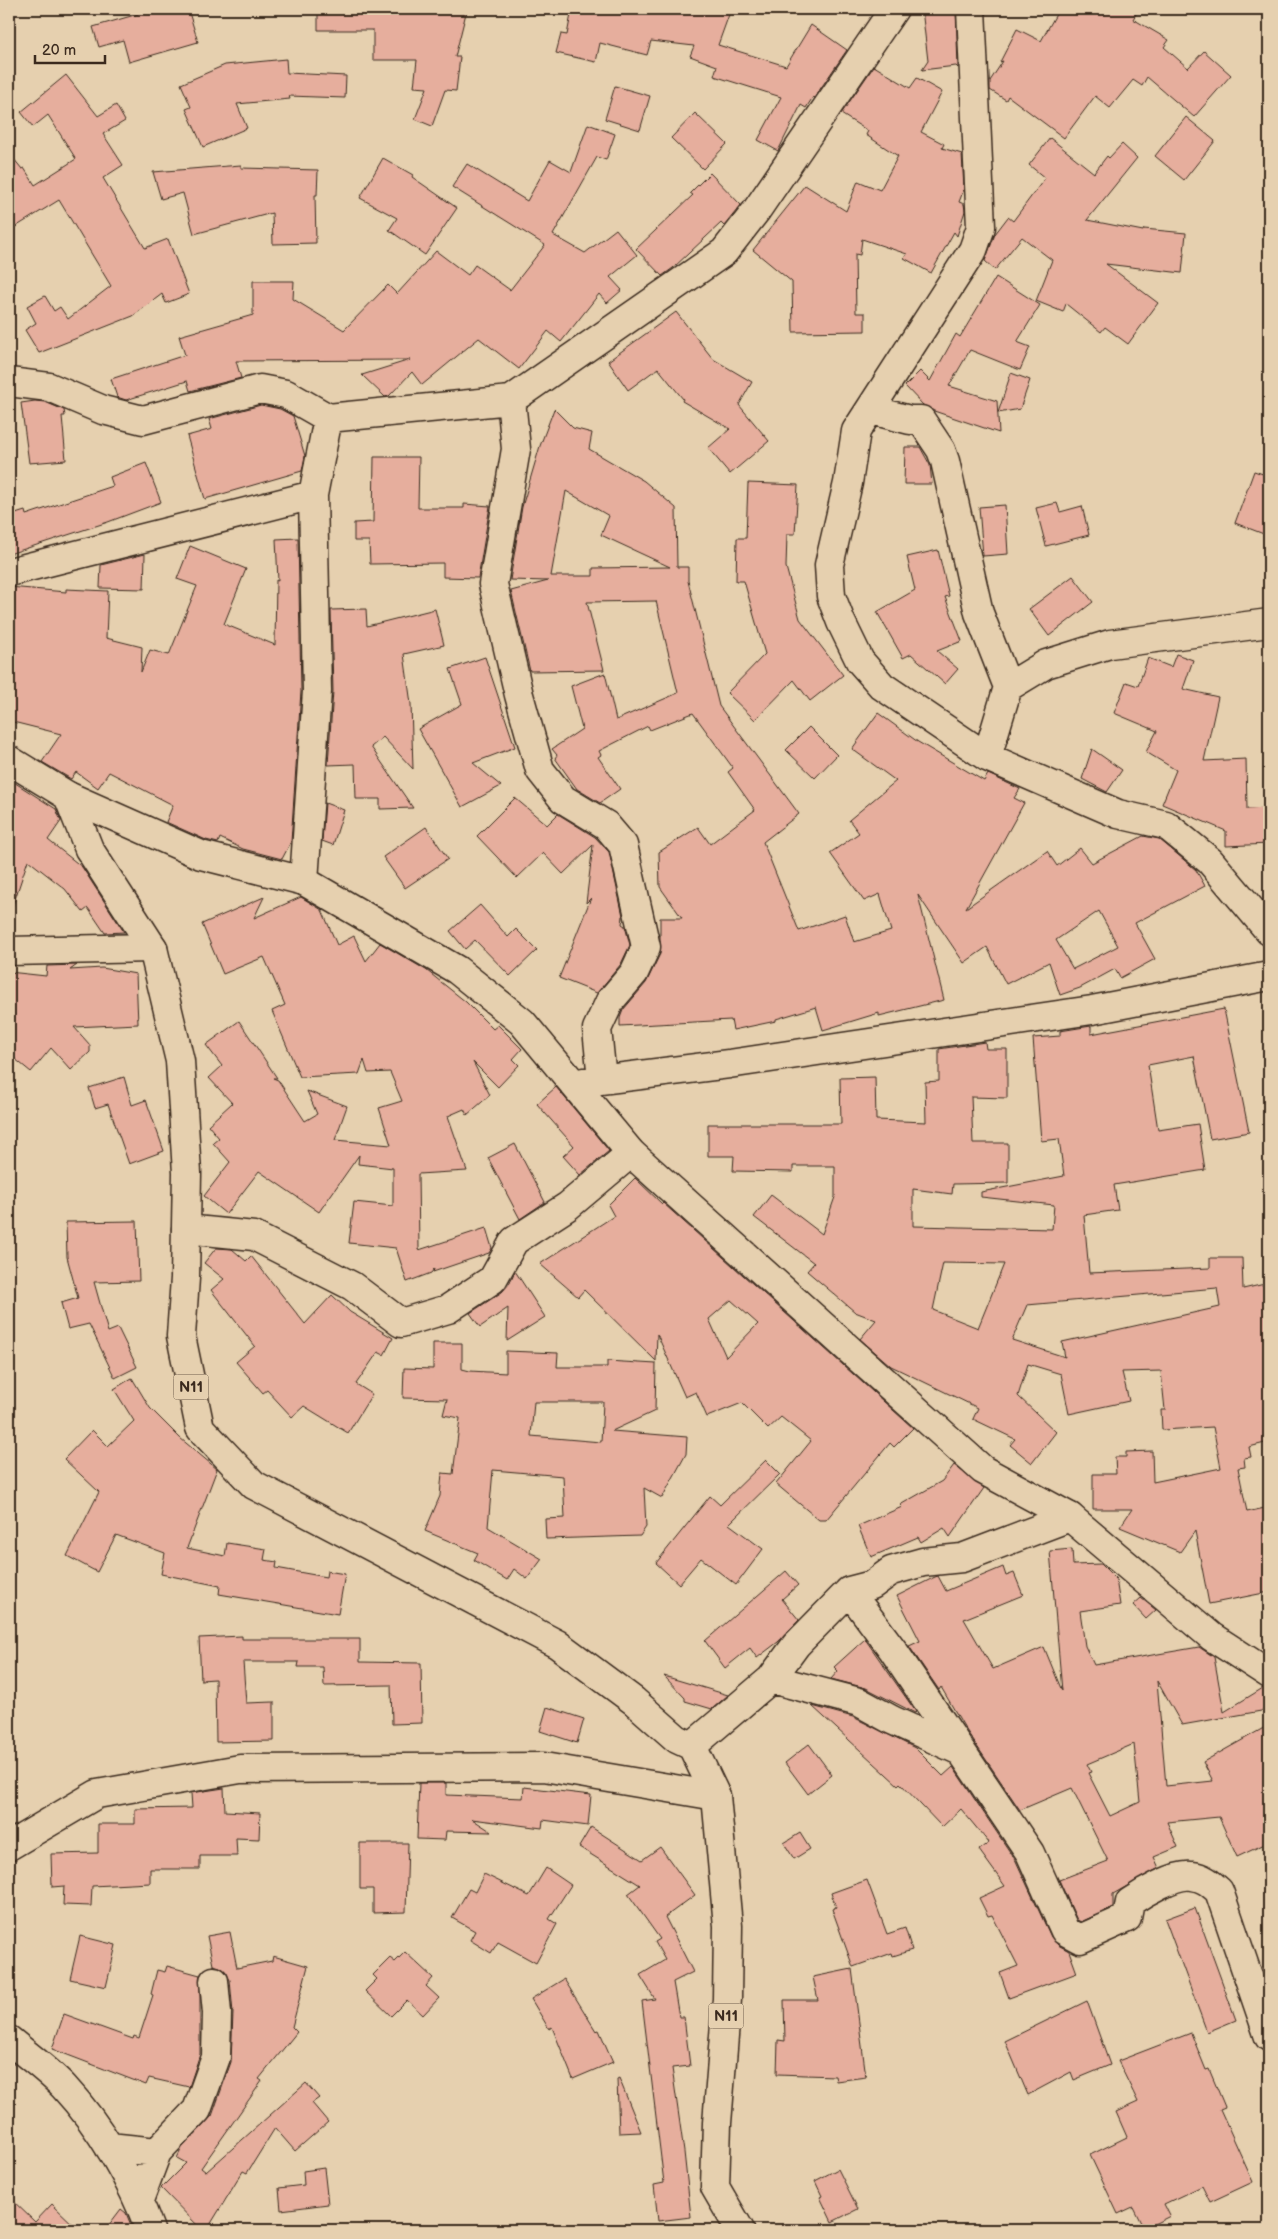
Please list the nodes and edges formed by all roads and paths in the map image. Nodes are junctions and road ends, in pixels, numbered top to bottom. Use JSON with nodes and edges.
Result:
{"nodes":[{"id":1,"x":894,"y":9,"type":"edge"},
{"id":2,"x":971,"y":9,"type":"edge"},
{"id":3,"x":9,"y":382,"type":"edge"},
{"id":4,"x":511,"y":400,"type":"junction"},
{"id":5,"x":871,"y":410,"type":"junction"},
{"id":6,"x":328,"y":418,"type":"junction"},
{"id":7,"x":313,"y":495,"type":"junction"},
{"id":8,"x":9,"y":572,"type":"edge"},
{"id":9,"x":1269,"y":623,"type":"edge"},
{"id":10,"x":1008,"y":687,"type":"junction"},
{"id":11,"x":987,"y":757,"type":"junction"},
{"id":12,"x":9,"y":760,"type":"edge"},
{"id":13,"x":68,"y":796,"type":"junction"},
{"id":14,"x":304,"y":881,"type":"junction"},
{"id":15,"x":1269,"y":931,"type":"edge"},
{"id":16,"x":153,"y":948,"type":"junction"},
{"id":17,"x":9,"y":951,"type":"edge"},
{"id":18,"x":1269,"y":976,"type":"edge"},
{"id":19,"x":602,"y":1080,"type":"junction"},
{"id":20,"x":574,"y":1083,"type":"junction"},
{"id":21,"x":631,"y":1153,"type":"junction"},
{"id":22,"x":186,"y":1229,"type":"junction"},
{"id":23,"x":1070,"y":1517,"type":"junction"},
{"id":24,"x":849,"y":1592,"type":"junction"},
{"id":25,"x":1269,"y":1674,"type":"edge"},
{"id":26,"x":771,"y":1679,"type":"junction"},
{"id":27,"x":692,"y":1746,"type":"junction"},
{"id":28,"x":958,"y":1750,"type":"junction"},
{"id":29,"x":716,"y":1796,"type":"junction"},
{"id":30,"x":9,"y":1846,"type":"edge"},
{"id":31,"x":214,"y":1981,"type":"dead end"},
{"id":32,"x":1269,"y":2037,"type":"edge"},
{"id":33,"x":9,"y":2040,"type":"edge"},
{"id":34,"x":109,"y":2147,"type":"junction"},
{"id":35,"x":157,"y":2152,"type":"junction"},
{"id":36,"x":139,"y":2200,"type":"junction"},
{"id":37,"x":150,"y":2230,"type":"edge"},
{"id":38,"x":740,"y":2230,"type":"edge"}],
"edges":[{"from":1,"to":4,"type":"main road"},
{"from":2,"to":5,"type":"main road"},
{"from":3,"to":6,"type":"main road"},
{"from":4,"to":6,"type":"main road"},
{"from":4,"to":19,"type":"main road"},
{"from":5,"to":10,"type":"main road"},
{"from":5,"to":11,"type":"main road"},
{"from":6,"to":7,"type":"main road"},
{"from":7,"to":8,"type":"main road"},
{"from":7,"to":14,"type":"main road"},
{"from":9,"to":10,"type":"main road"},
{"from":10,"to":11,"type":"main road"},
{"from":11,"to":15,"type":"main road"},
{"from":12,"to":13,"type":"main road"},
{"from":13,"to":14,"type":"main road"},
{"from":13,"to":16,"type":"main road","number":"N11"},
{"from":14,"to":20,"type":"main road"},
{"from":16,"to":17,"type":"main road"},
{"from":16,"to":22,"type":"main road","number":"N11"},
{"from":18,"to":19,"type":"main road"},
{"from":19,"to":20,"type":"main road"},
{"from":20,"to":21,"type":"main road"},
{"from":21,"to":22,"type":"main road"},
{"from":21,"to":23,"type":"main road"},
{"from":22,"to":27,"type":"main road","number":"N11"},
{"from":23,"to":24,"type":"main road"},
{"from":23,"to":25,"type":"main road"},
{"from":24,"to":26,"type":"main road"},
{"from":24,"to":28,"type":"main road"},
{"from":26,"to":27,"type":"main road"},
{"from":26,"to":28,"type":"main road"},
{"from":27,"to":29,"type":"main road","number":"N11"},
{"from":28,"to":32,"type":"main road"},
{"from":29,"to":30,"type":"main road"},
{"from":29,"to":38,"type":"main road","number":"N11"},
{"from":31,"to":35,"type":"main road"},
{"from":33,"to":34,"type":"main road"},
{"from":34,"to":35,"type":"main road"},
{"from":34,"to":36,"type":"main road"},
{"from":35,"to":36,"type":"main road"},
{"from":36,"to":37,"type":"main road"}]}
